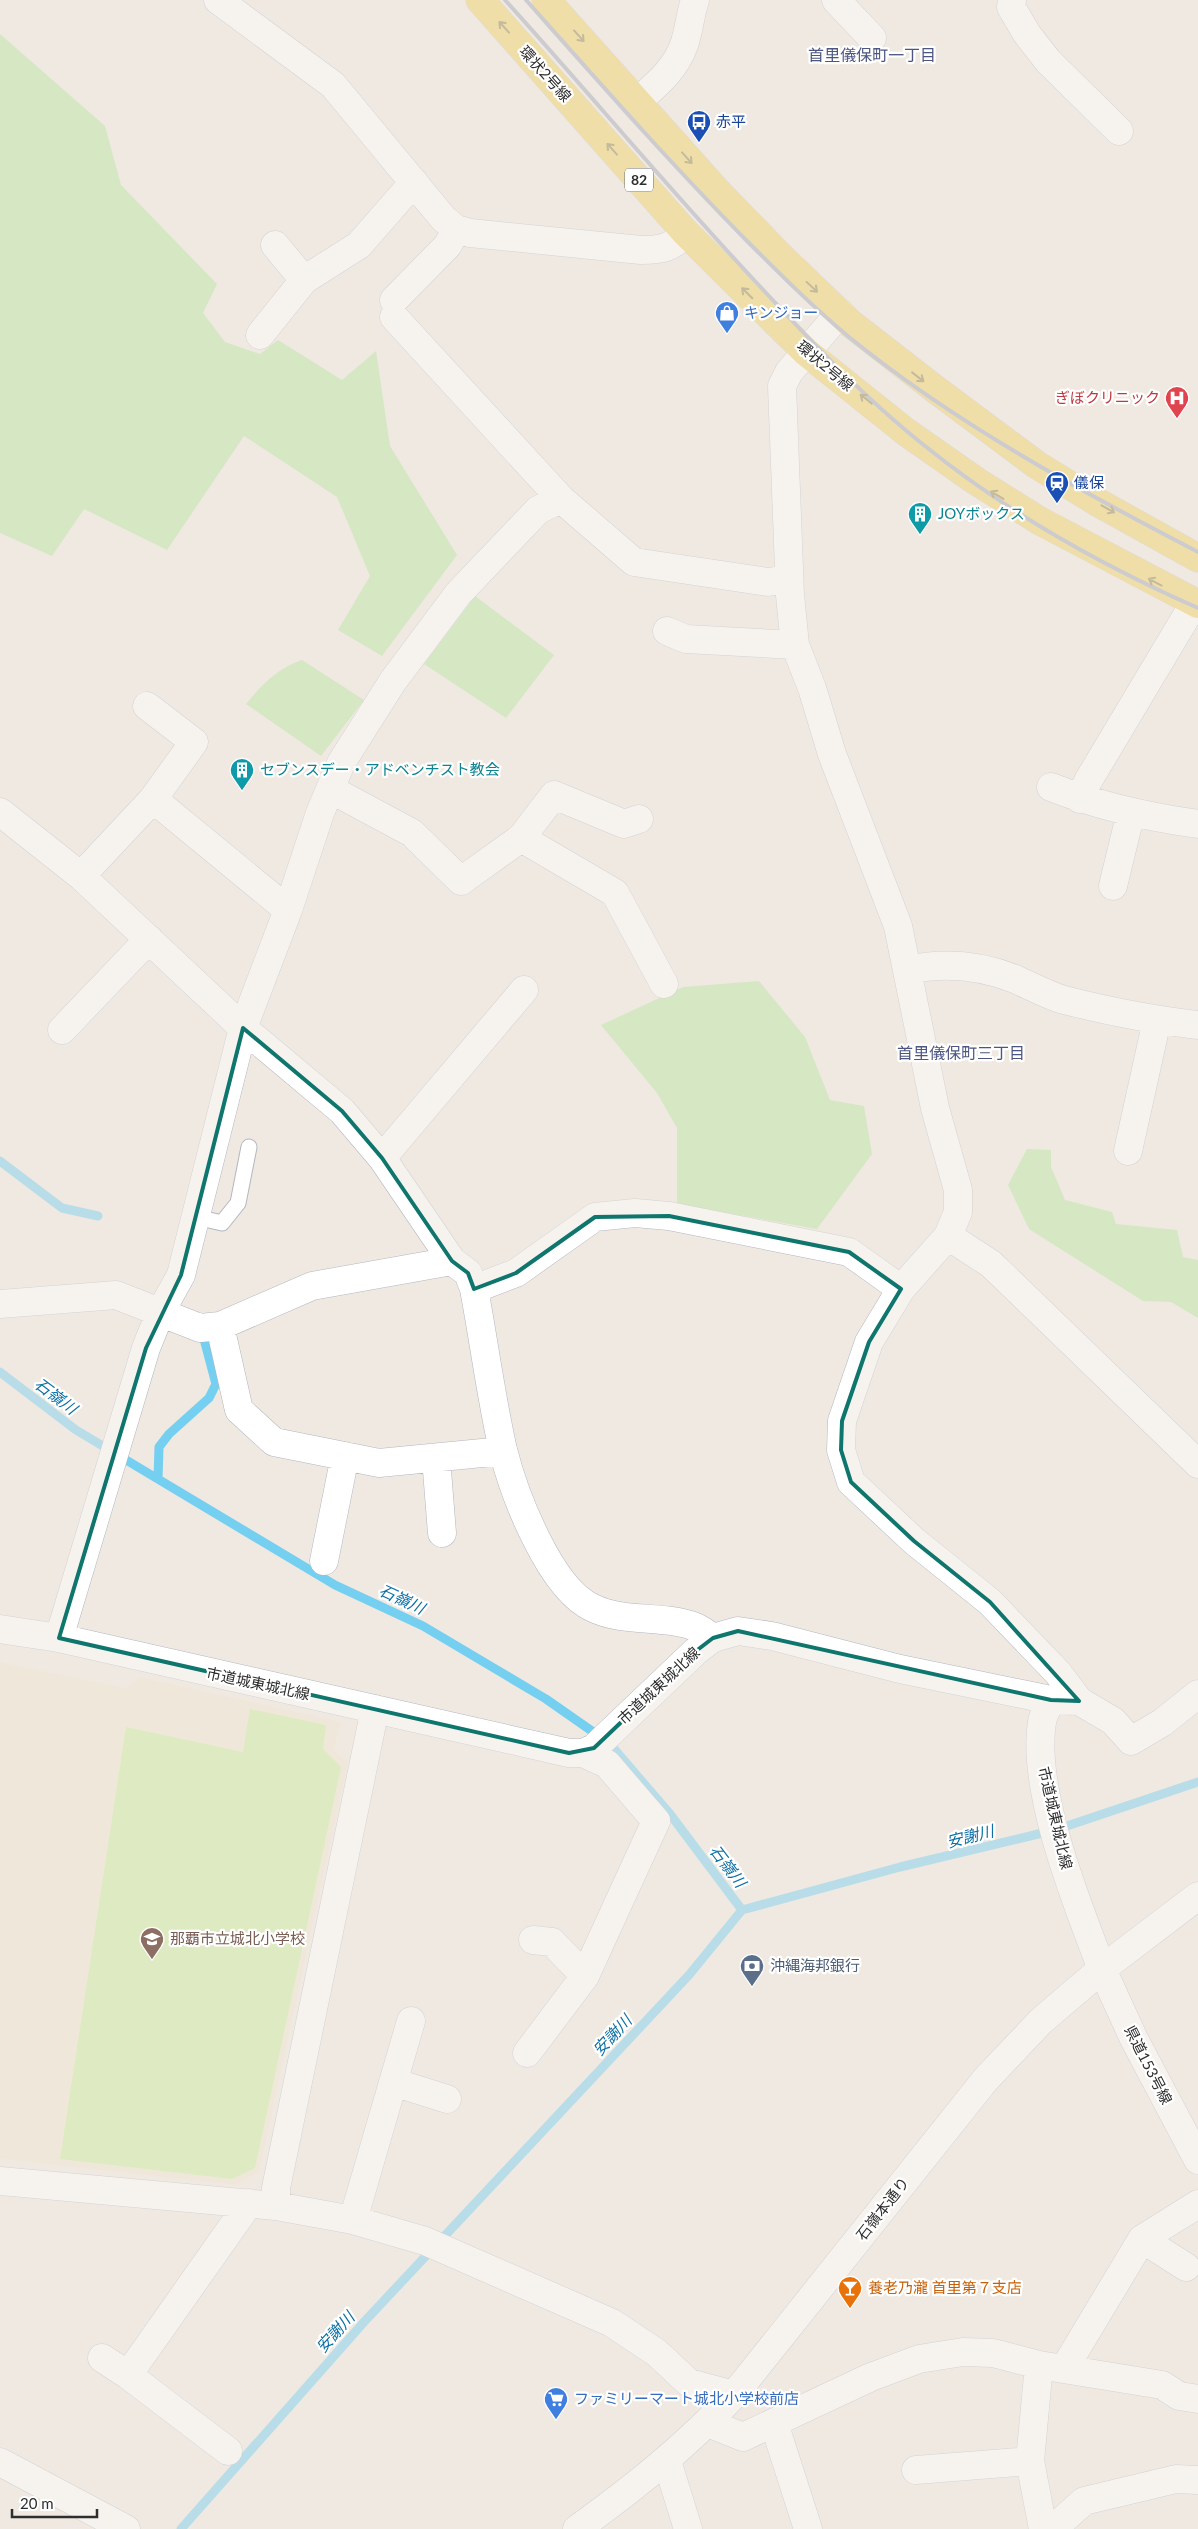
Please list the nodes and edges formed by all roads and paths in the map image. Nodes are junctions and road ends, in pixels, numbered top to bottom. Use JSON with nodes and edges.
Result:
{"nodes":[{"id":1,"x":218,"y":0,"type":"edge"},
{"id":2,"x":480,"y":0,"type":"edge"},
{"id":3,"x":546,"y":0,"type":"edge"},
{"id":4,"x":695,"y":0,"type":"edge"},
{"id":5,"x":836,"y":0,"type":"edge"},
{"id":6,"x":1012,"y":0,"type":"edge"},
{"id":7,"x":872,"y":38,"type":"dead end"},
{"id":8,"x":637,"y":102,"type":"junction"},
{"id":9,"x":1119,"y":131,"type":"dead end"},
{"id":10,"x":414,"y":182,"type":"junction"},
{"id":11,"x":456,"y":230,"type":"junction"},
{"id":12,"x":685,"y":232,"type":"junction"},
{"id":13,"x":275,"y":245,"type":"dead end"},
{"id":14,"x":304,"y":280,"type":"junction"},
{"id":15,"x":840,"y":313,"type":"junction"},
{"id":16,"x":260,"y":335,"type":"dead end"},
{"id":17,"x":806,"y":352,"type":"junction"},
{"id":18,"x":561,"y":499,"type":"junction"},
{"id":19,"x":1198,"y":558,"type":"edge"},
{"id":20,"x":789,"y":580,"type":"junction"},
{"id":21,"x":1196,"y":603,"type":"edge"},
{"id":22,"x":667,"y":631,"type":"dead end"},
{"id":23,"x":795,"y":645,"type":"junction"},
{"id":24,"x":146,"y":706,"type":"dead end"},
{"id":25,"x":1051,"y":787,"type":"dead end"},
{"id":26,"x":330,"y":789,"type":"junction"},
{"id":27,"x":153,"y":799,"type":"junction"},
{"id":28,"x":1080,"y":799,"type":"junction"},
{"id":29,"x":0,"y":812,"type":"edge"},
{"id":30,"x":1131,"y":812,"type":"junction"},
{"id":31,"x":639,"y":819,"type":"dead end"},
{"id":32,"x":1198,"y":824,"type":"edge"},
{"id":33,"x":521,"y":838,"type":"junction"},
{"id":34,"x":81,"y":876,"type":"junction"},
{"id":35,"x":1113,"y":886,"type":"dead end"},
{"id":36,"x":288,"y":910,"type":"junction"},
{"id":37,"x":149,"y":939,"type":"junction"},
{"id":38,"x":907,"y":970,"type":"junction"},
{"id":39,"x":664,"y":984,"type":"dead end"},
{"id":40,"x":524,"y":990,"type":"dead end"},
{"id":41,"x":1157,"y":1020,"type":"junction"},
{"id":42,"x":1198,"y":1025,"type":"edge"},
{"id":43,"x":243,"y":1028,"type":"junction"},
{"id":44,"x":62,"y":1030,"type":"dead end"},
{"id":45,"x":249,"y":1147,"type":"dead end"},
{"id":46,"x":1128,"y":1151,"type":"dead end"},
{"id":47,"x":382,"y":1158,"type":"junction"},
{"id":48,"x":196,"y":1218,"type":"junction"},
{"id":49,"x":948,"y":1236,"type":"junction"},
{"id":50,"x":452,"y":1261,"type":"junction"},
{"id":51,"x":474,"y":1289,"type":"junction"},
{"id":52,"x":901,"y":1289,"type":"junction"},
{"id":53,"x":0,"y":1304,"type":"edge"},
{"id":54,"x":161,"y":1312,"type":"junction"},
{"id":55,"x":220,"y":1326,"type":"junction"},
{"id":56,"x":504,"y":1451,"type":"junction"},
{"id":57,"x":344,"y":1456,"type":"junction"},
{"id":58,"x":436,"y":1458,"type":"junction"},
{"id":59,"x":1198,"y":1464,"type":"edge"},
{"id":60,"x":442,"y":1533,"type":"dead end"},
{"id":61,"x":324,"y":1560,"type":"dead end"},
{"id":62,"x":0,"y":1629,"type":"edge"},
{"id":63,"x":59,"y":1638,"type":"junction"},
{"id":64,"x":713,"y":1638,"type":"junction"},
{"id":65,"x":1198,"y":1694,"type":"edge"},
{"id":66,"x":1051,"y":1700,"type":"junction"},
{"id":67,"x":1079,"y":1701,"type":"junction"},
{"id":68,"x":374,"y":1709,"type":"junction"},
{"id":69,"x":588,"y":1751,"type":"junction"},
{"id":70,"x":1198,"y":1896,"type":"edge"},
{"id":71,"x":534,"y":1940,"type":"dead end"},
{"id":72,"x":1102,"y":1969,"type":"junction"},
{"id":73,"x":585,"y":1976,"type":"junction"},
{"id":74,"x":411,"y":2020,"type":"dead end"},
{"id":75,"x":527,"y":2054,"type":"dead end"},
{"id":76,"x":393,"y":2082,"type":"junction"},
{"id":77,"x":447,"y":2100,"type":"dead end"},
{"id":78,"x":1198,"y":2160,"type":"edge"},
{"id":79,"x":0,"y":2181,"type":"edge"},
{"id":80,"x":249,"y":2203,"type":"junction"},
{"id":81,"x":1198,"y":2204,"type":"edge"},
{"id":82,"x":276,"y":2206,"type":"junction"},
{"id":83,"x":353,"y":2220,"type":"junction"},
{"id":84,"x":1142,"y":2239,"type":"junction"},
{"id":85,"x":1186,"y":2267,"type":"dead end"},
{"id":86,"x":102,"y":2358,"type":"dead end"},
{"id":87,"x":1051,"y":2367,"type":"junction"},
{"id":88,"x":128,"y":2375,"type":"junction"},
{"id":89,"x":734,"y":2395,"type":"junction"},
{"id":90,"x":1198,"y":2399,"type":"edge"},
{"id":91,"x":774,"y":2422,"type":"junction"},
{"id":92,"x":708,"y":2423,"type":"junction"},
{"id":93,"x":228,"y":2450,"type":"dead end"},
{"id":94,"x":667,"y":2461,"type":"junction"},
{"id":95,"x":1030,"y":2461,"type":"junction"},
{"id":96,"x":0,"y":2462,"type":"edge"},
{"id":97,"x":916,"y":2470,"type":"dead end"},
{"id":98,"x":1198,"y":2480,"type":"edge"},
{"id":99,"x":126,"y":2529,"type":"edge"},
{"id":100,"x":577,"y":2529,"type":"edge"},
{"id":101,"x":688,"y":2529,"type":"edge"},
{"id":102,"x":808,"y":2529,"type":"edge"},
{"id":103,"x":1044,"y":2529,"type":"edge"},
{"id":104,"x":1053,"y":2529,"type":"edge"}],
"edges":[{"from":1,"to":10,"type":"street"},
{"from":12,"to":2,"type":"main road","name":"環状2号線","number":"82","one_way":true},
{"from":3,"to":8,"type":"main road","one_way":true},
{"from":4,"to":8,"type":"street"},
{"from":5,"to":7,"type":"street"},
{"from":6,"to":9,"type":"street"},
{"from":8,"to":15,"type":"main road","one_way":true},
{"from":10,"to":11,"type":"street"},
{"from":10,"to":14,"type":"street"},
{"from":11,"to":12,"type":"street"},
{"from":11,"to":18,"type":"street"},
{"from":17,"to":12,"type":"main road","name":"環状2号線","number":"82","one_way":true},
{"from":13,"to":14,"type":"street"},
{"from":14,"to":16,"type":"street"},
{"from":15,"to":17,"type":"street"},
{"from":15,"to":19,"type":"main road","one_way":true},
{"from":17,"to":20,"type":"street"},
{"from":21,"to":17,"type":"main road","name":"環状2号線","number":"82","one_way":true},
{"from":18,"to":20,"type":"street"},
{"from":18,"to":26,"type":"street"},
{"from":20,"to":23,"type":"street"},
{"from":21,"to":28,"type":"street"},
{"from":22,"to":23,"type":"street"},
{"from":23,"to":38,"type":"street"},
{"from":24,"to":27,"type":"street"},
{"from":25,"to":28,"type":"street"},
{"from":26,"to":33,"type":"street"},
{"from":26,"to":36,"type":"street"},
{"from":27,"to":34,"type":"street"},
{"from":27,"to":36,"type":"street"},
{"from":28,"to":30,"type":"street"},
{"from":29,"to":34,"type":"street"},
{"from":30,"to":32,"type":"street"},
{"from":30,"to":35,"type":"street"},
{"from":31,"to":33,"type":"street"},
{"from":33,"to":39,"type":"street"},
{"from":34,"to":37,"type":"street"},
{"from":36,"to":43,"type":"street"},
{"from":37,"to":43,"type":"street"},
{"from":37,"to":44,"type":"street"},
{"from":38,"to":41,"type":"street"},
{"from":38,"to":49,"type":"street"},
{"from":40,"to":47,"type":"street"},
{"from":41,"to":42,"type":"street"},
{"from":41,"to":46,"type":"street"},
{"from":43,"to":47,"type":"street"},
{"from":43,"to":48,"type":"street"},
{"from":45,"to":48,"type":"lane"},
{"from":47,"to":50,"type":"street"},
{"from":48,"to":54,"type":"street"},
{"from":49,"to":52,"type":"street"},
{"from":49,"to":59,"type":"street"},
{"from":50,"to":51,"type":"street"},
{"from":50,"to":55,"type":"street"},
{"from":51,"to":52,"type":"street"},
{"from":51,"to":56,"type":"street"},
{"from":52,"to":67,"type":"street"},
{"from":53,"to":54,"type":"street"},
{"from":54,"to":55,"type":"street"},
{"from":54,"to":63,"type":"street"},
{"from":55,"to":57,"type":"street"},
{"from":56,"to":58,"type":"street"},
{"from":56,"to":64,"type":"street"},
{"from":57,"to":58,"type":"street"},
{"from":57,"to":61,"type":"street"},
{"from":58,"to":60,"type":"street"},
{"from":62,"to":63,"type":"street","name":"市道城東城北線"},
{"from":63,"to":68,"type":"street","name":"市道城東城北線"},
{"from":64,"to":66,"type":"street","name":"市道城東城北線"},
{"from":64,"to":69,"type":"street","name":"市道城東城北線"},
{"from":65,"to":67,"type":"street"},
{"from":66,"to":67,"type":"street"},
{"from":66,"to":72,"type":"street","name":"市道城東城北線"},
{"from":68,"to":69,"type":"street","name":"市道城東城北線"},
{"from":68,"to":82,"type":"street"},
{"from":69,"to":73,"type":"street"},
{"from":70,"to":72,"type":"street","name":"石嶺本通り"},
{"from":71,"to":73,"type":"street"},
{"from":72,"to":78,"type":"street","name":"県道153号線"},
{"from":72,"to":89,"type":"street","name":"石嶺本通り"},
{"from":73,"to":75,"type":"street"},
{"from":74,"to":76,"type":"street"},
{"from":76,"to":77,"type":"street"},
{"from":76,"to":83,"type":"street"},
{"from":79,"to":80,"type":"street"},
{"from":80,"to":82,"type":"street"},
{"from":80,"to":88,"type":"street"},
{"from":81,"to":84,"type":"street"},
{"from":82,"to":83,"type":"street"},
{"from":83,"to":89,"type":"street"},
{"from":84,"to":85,"type":"street"},
{"from":84,"to":87,"type":"street"},
{"from":86,"to":88,"type":"street"},
{"from":87,"to":90,"type":"street"},
{"from":87,"to":91,"type":"street"},
{"from":87,"to":95,"type":"street"},
{"from":88,"to":93,"type":"street"},
{"from":89,"to":92,"type":"street","name":"石嶺本通り"},
{"from":91,"to":92,"type":"street"},
{"from":91,"to":102,"type":"street"},
{"from":92,"to":94,"type":"street","name":"石嶺本通り"},
{"from":94,"to":100,"type":"street","name":"石嶺本通り"},
{"from":94,"to":101,"type":"street"},
{"from":95,"to":97,"type":"street"},
{"from":95,"to":103,"type":"street"},
{"from":96,"to":99,"type":"street"},
{"from":98,"to":104,"type":"street"}]}
